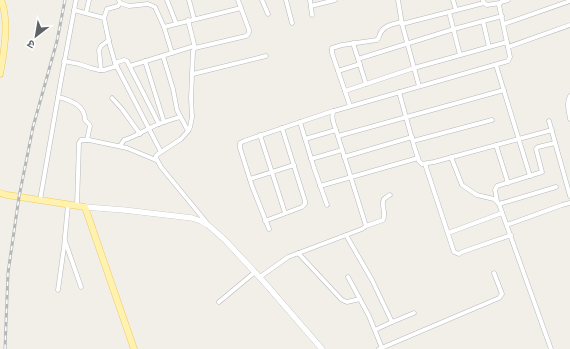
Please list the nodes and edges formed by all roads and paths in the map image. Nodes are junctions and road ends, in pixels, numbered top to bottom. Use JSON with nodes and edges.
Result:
{"nodes":[{"id":1,"x":1,"y":0,"type":"edge"},
{"id":2,"x":76,"y":0,"type":"edge"},
{"id":3,"x":89,"y":0,"type":"edge"},
{"id":4,"x":167,"y":0,"type":"edge"},
{"id":5,"x":190,"y":0,"type":"edge"},
{"id":6,"x":238,"y":0,"type":"edge"},
{"id":7,"x":262,"y":0,"type":"edge"},
{"id":8,"x":286,"y":0,"type":"edge"},
{"id":9,"x":310,"y":0,"type":"edge"},
{"id":10,"x":335,"y":0,"type":"edge"},
{"id":11,"x":398,"y":0,"type":"edge"},
{"id":12,"x":453,"y":0,"type":"edge"},
{"id":13,"x":508,"y":0,"type":"edge"},
{"id":14,"x":119,"y":1,"type":"edge"},
{"id":15,"x":570,"y":1,"type":"edge"},
{"id":16,"x":483,"y":2,"type":"edge"},
{"id":17,"x":500,"y":3,"type":"junction"},
{"id":18,"x":311,"y":6,"type":"junction"},
{"id":19,"x":241,"y":8,"type":"junction"},
{"id":20,"x":74,"y":10,"type":"junction"},
{"id":21,"x":456,"y":10,"type":"junction"},
{"id":22,"x":449,"y":12,"type":"junction"},
{"id":23,"x":86,"y":13,"type":"junction"},
{"id":24,"x":268,"y":14,"type":"dead end"},
{"id":25,"x":312,"y":15,"type":"dead end"},
{"id":26,"x":502,"y":16,"type":"junction"},
{"id":27,"x":104,"y":18,"type":"junction"},
{"id":28,"x":194,"y":19,"type":"junction"},
{"id":29,"x":188,"y":20,"type":"junction"},
{"id":30,"x":483,"y":21,"type":"junction"},
{"id":31,"x":176,"y":23,"type":"junction"},
{"id":32,"x":292,"y":23,"type":"dead end"},
{"id":33,"x":401,"y":23,"type":"junction"},
{"id":34,"x":504,"y":24,"type":"junction"},
{"id":35,"x":570,"y":25,"type":"edge"},
{"id":36,"x":164,"y":27,"type":"junction"},
{"id":37,"x":454,"y":29,"type":"junction"},
{"id":38,"x":109,"y":40,"type":"junction"},
{"id":39,"x":507,"y":42,"type":"junction"},
{"id":40,"x":408,"y":43,"type":"junction"},
{"id":41,"x":353,"y":44,"type":"junction"},
{"id":42,"x":194,"y":47,"type":"junction"},
{"id":43,"x":488,"y":47,"type":"junction"},
{"id":44,"x":508,"y":47,"type":"junction"},
{"id":45,"x":172,"y":53,"type":"junction"},
{"id":46,"x":460,"y":55,"type":"junction"},
{"id":47,"x":163,"y":56,"type":"junction"},
{"id":48,"x":266,"y":56,"type":"dead end"},
{"id":49,"x":358,"y":58,"type":"junction"},
{"id":50,"x":64,"y":61,"type":"junction"},
{"id":51,"x":145,"y":61,"type":"junction"},
{"id":52,"x":360,"y":64,"type":"junction"},
{"id":53,"x":496,"y":64,"type":"junction"},
{"id":54,"x":116,"y":65,"type":"junction"},
{"id":55,"x":130,"y":66,"type":"junction"},
{"id":56,"x":414,"y":68,"type":"junction"},
{"id":57,"x":101,"y":70,"type":"junction"},
{"id":58,"x":338,"y":71,"type":"junction"},
{"id":59,"x":0,"y":74,"type":"edge"},
{"id":60,"x":193,"y":74,"type":"junction"},
{"id":61,"x":366,"y":84,"type":"junction"},
{"id":62,"x":419,"y":86,"type":"junction"},
{"id":63,"x":504,"y":90,"type":"junction"},
{"id":64,"x":345,"y":91,"type":"junction"},
{"id":65,"x":399,"y":92,"type":"junction"},
{"id":66,"x":570,"y":96,"type":"edge"},
{"id":67,"x":58,"y":97,"type":"junction"},
{"id":68,"x":112,"y":98,"type":"dead end"},
{"id":69,"x":350,"y":106,"type":"junction"},
{"id":70,"x":334,"y":111,"type":"junction"},
{"id":71,"x":180,"y":117,"type":"junction"},
{"id":72,"x":406,"y":117,"type":"junction"},
{"id":73,"x":570,"y":119,"type":"edge"},
{"id":74,"x":492,"y":120,"type":"dead end"},
{"id":75,"x":549,"y":121,"type":"dead end"},
{"id":76,"x":164,"y":122,"type":"junction"},
{"id":77,"x":300,"y":122,"type":"junction"},
{"id":78,"x":159,"y":124,"type":"junction"},
{"id":79,"x":149,"y":128,"type":"junction"},
{"id":80,"x":282,"y":128,"type":"junction"},
{"id":81,"x":336,"y":130,"type":"junction"},
{"id":82,"x":552,"y":130,"type":"junction"},
{"id":83,"x":188,"y":131,"type":"junction"},
{"id":84,"x":140,"y":134,"type":"junction"},
{"id":85,"x":260,"y":135,"type":"junction"},
{"id":86,"x":338,"y":136,"type":"junction"},
{"id":87,"x":305,"y":139,"type":"junction"},
{"id":88,"x":413,"y":139,"type":"junction"},
{"id":89,"x":519,"y":139,"type":"junction"},
{"id":90,"x":87,"y":140,"type":"junction"},
{"id":91,"x":555,"y":143,"type":"junction"},
{"id":92,"x":496,"y":145,"type":"junction"},
{"id":93,"x":120,"y":146,"type":"junction"},
{"id":94,"x":342,"y":150,"type":"junction"},
{"id":95,"x":161,"y":152,"type":"junction"},
{"id":96,"x":344,"y":157,"type":"junction"},
{"id":97,"x":418,"y":158,"type":"junction"},
{"id":98,"x":451,"y":158,"type":"junction"},
{"id":99,"x":311,"y":159,"type":"junction"},
{"id":100,"x":157,"y":161,"type":"junction"},
{"id":101,"x":426,"y":164,"type":"junction"},
{"id":102,"x":294,"y":165,"type":"junction"},
{"id":103,"x":272,"y":172,"type":"junction"},
{"id":104,"x":530,"y":176,"type":"junction"},
{"id":105,"x":350,"y":177,"type":"junction"},
{"id":106,"x":250,"y":179,"type":"junction"},
{"id":107,"x":508,"y":183,"type":"junction"},
{"id":108,"x":320,"y":186,"type":"junction"},
{"id":109,"x":556,"y":187,"type":"dead end"},
{"id":110,"x":0,"y":193,"type":"edge"},
{"id":111,"x":390,"y":195,"type":"dead end"},
{"id":112,"x":570,"y":196,"type":"edge"},
{"id":113,"x":40,"y":200,"type":"junction"},
{"id":114,"x":498,"y":203,"type":"junction"},
{"id":115,"x":570,"y":203,"type":"edge"},
{"id":116,"x":68,"y":204,"type":"junction"},
{"id":117,"x":327,"y":205,"type":"dead end"},
{"id":118,"x":77,"y":206,"type":"junction"},
{"id":119,"x":85,"y":207,"type":"junction"},
{"id":120,"x":285,"y":213,"type":"junction"},
{"id":121,"x":502,"y":214,"type":"junction"},
{"id":122,"x":265,"y":221,"type":"junction"},
{"id":123,"x":208,"y":225,"type":"junction"},
{"id":124,"x":507,"y":225,"type":"junction"},
{"id":125,"x":366,"y":226,"type":"junction"},
{"id":126,"x":268,"y":229,"type":"dead end"},
{"id":127,"x":448,"y":233,"type":"junction"},
{"id":128,"x":346,"y":235,"type":"junction"},
{"id":129,"x":511,"y":235,"type":"junction"},
{"id":130,"x":64,"y":239,"type":"junction"},
{"id":131,"x":298,"y":253,"type":"junction"},
{"id":132,"x":255,"y":272,"type":"junction"},
{"id":133,"x":494,"y":273,"type":"dead end"},
{"id":134,"x":348,"y":277,"type":"dead end"},
{"id":135,"x":260,"y":278,"type":"junction"},
{"id":136,"x":81,"y":287,"type":"dead end"},
{"id":137,"x":58,"y":290,"type":"dead end"},
{"id":138,"x":360,"y":299,"type":"junction"},
{"id":139,"x":218,"y":302,"type":"dead end"},
{"id":140,"x":414,"y":313,"type":"dead end"},
{"id":141,"x":392,"y":322,"type":"junction"},
{"id":142,"x":375,"y":330,"type":"junction"},
{"id":143,"x":390,"y":347,"type":"edge"},
{"id":144,"x":381,"y":348,"type":"edge"},
{"id":145,"x":134,"y":349,"type":"edge"},
{"id":146,"x":322,"y":349,"type":"edge"},
{"id":147,"x":551,"y":349,"type":"edge"}],
"edges":[{"from":1,"to":59,"type":"main road"},
{"from":2,"to":20,"type":"street"},
{"from":3,"to":23,"type":"street"},
{"from":4,"to":31,"type":"street"},
{"from":5,"to":28,"type":"street"},
{"from":6,"to":19,"type":"street"},
{"from":7,"to":24,"type":"street"},
{"from":8,"to":32,"type":"street"},
{"from":9,"to":18,"type":"street"},
{"from":10,"to":18,"type":"street"},
{"from":11,"to":33,"type":"street"},
{"from":12,"to":21,"type":"street"},
{"from":13,"to":17,"type":"street"},
{"from":14,"to":27,"type":"street"},
{"from":14,"to":36,"type":"street"},
{"from":15,"to":34,"type":"street"},
{"from":16,"to":17,"type":"street"},
{"from":16,"to":21,"type":"street"},
{"from":17,"to":26,"type":"street"},
{"from":18,"to":25,"type":"street"},
{"from":19,"to":28,"type":"street"},
{"from":19,"to":42,"type":"street"},
{"from":20,"to":23,"type":"street"},
{"from":20,"to":50,"type":"street"},
{"from":21,"to":22,"type":"street"},
{"from":22,"to":33,"type":"street"},
{"from":22,"to":37,"type":"street"},
{"from":23,"to":27,"type":"street"},
{"from":26,"to":30,"type":"street"},
{"from":26,"to":34,"type":"street"},
{"from":27,"to":38,"type":"street"},
{"from":28,"to":29,"type":"street"},
{"from":29,"to":31,"type":"street"},
{"from":29,"to":42,"type":"street"},
{"from":30,"to":37,"type":"street"},
{"from":30,"to":43,"type":"street"},
{"from":31,"to":36,"type":"street"},
{"from":33,"to":40,"type":"street"},
{"from":33,"to":41,"type":"street"},
{"from":34,"to":39,"type":"street"},
{"from":35,"to":44,"type":"street"},
{"from":36,"to":45,"type":"street"},
{"from":37,"to":40,"type":"street"},
{"from":37,"to":46,"type":"street"},
{"from":38,"to":54,"type":"street"},
{"from":38,"to":57,"type":"street"},
{"from":39,"to":43,"type":"street"},
{"from":39,"to":44,"type":"street"},
{"from":40,"to":49,"type":"street"},
{"from":40,"to":56,"type":"street"},
{"from":41,"to":49,"type":"street"},
{"from":41,"to":58,"type":"street"},
{"from":42,"to":45,"type":"street"},
{"from":42,"to":60,"type":"street"},
{"from":43,"to":46,"type":"street"},
{"from":44,"to":53,"type":"street"},
{"from":45,"to":47,"type":"street"},
{"from":46,"to":56,"type":"street"},
{"from":47,"to":51,"type":"street"},
{"from":47,"to":71,"type":"street"},
{"from":48,"to":60,"type":"street"},
{"from":49,"to":52,"type":"street"},
{"from":50,"to":57,"type":"street"},
{"from":50,"to":67,"type":"street"},
{"from":51,"to":55,"type":"street"},
{"from":51,"to":76,"type":"street"},
{"from":52,"to":58,"type":"street"},
{"from":52,"to":61,"type":"street"},
{"from":53,"to":62,"type":"street"},
{"from":53,"to":63,"type":"street"},
{"from":54,"to":55,"type":"street"},
{"from":54,"to":57,"type":"street"},
{"from":54,"to":79,"type":"street"},
{"from":55,"to":78,"type":"street"},
{"from":56,"to":61,"type":"street"},
{"from":56,"to":62,"type":"street"},
{"from":58,"to":64,"type":"street"},
{"from":60,"to":83,"type":"street"},
{"from":61,"to":64,"type":"street"},
{"from":62,"to":65,"type":"street"},
{"from":63,"to":72,"type":"street"},
{"from":63,"to":89,"type":"street"},
{"from":64,"to":69,"type":"street"},
{"from":65,"to":69,"type":"street"},
{"from":65,"to":72,"type":"street"},
{"from":66,"to":73,"type":"street"},
{"from":67,"to":90,"type":"street"},
{"from":67,"to":113,"type":"street"},
{"from":68,"to":84,"type":"street"},
{"from":69,"to":70,"type":"street"},
{"from":70,"to":77,"type":"street"},
{"from":70,"to":81,"type":"street"},
{"from":71,"to":76,"type":"street"},
{"from":71,"to":83,"type":"street"},
{"from":72,"to":86,"type":"street"},
{"from":72,"to":88,"type":"street"},
{"from":74,"to":88,"type":"street"},
{"from":75,"to":82,"type":"street"},
{"from":76,"to":78,"type":"street"},
{"from":77,"to":80,"type":"street"},
{"from":77,"to":87,"type":"street"},
{"from":78,"to":79,"type":"street"},
{"from":79,"to":84,"type":"street"},
{"from":79,"to":95,"type":"street"},
{"from":80,"to":85,"type":"street"},
{"from":80,"to":102,"type":"street"},
{"from":81,"to":86,"type":"street"},
{"from":81,"to":87,"type":"street"},
{"from":82,"to":89,"type":"street"},
{"from":82,"to":91,"type":"street"},
{"from":83,"to":95,"type":"street"},
{"from":84,"to":93,"type":"street"},
{"from":85,"to":103,"type":"street"},
{"from":85,"to":106,"type":"street"},
{"from":86,"to":94,"type":"street"},
{"from":87,"to":99,"type":"street"},
{"from":88,"to":96,"type":"street"},
{"from":88,"to":97,"type":"street"},
{"from":89,"to":92,"type":"street"},
{"from":89,"to":104,"type":"street"},
{"from":90,"to":93,"type":"street"},
{"from":90,"to":118,"type":"street"},
{"from":91,"to":104,"type":"street"},
{"from":91,"to":112,"type":"street"},
{"from":92,"to":98,"type":"street"},
{"from":92,"to":107,"type":"street"},
{"from":93,"to":100,"type":"street"},
{"from":94,"to":96,"type":"street"},
{"from":94,"to":99,"type":"street"},
{"from":95,"to":100,"type":"street"},
{"from":96,"to":105,"type":"street"},
{"from":97,"to":101,"type":"street"},
{"from":97,"to":105,"type":"street"},
{"from":98,"to":101,"type":"street"},
{"from":98,"to":114,"type":"street"},
{"from":99,"to":108,"type":"street"},
{"from":100,"to":123,"type":"street"},
{"from":101,"to":127,"type":"street"},
{"from":102,"to":103,"type":"street"},
{"from":102,"to":120,"type":"street"},
{"from":103,"to":106,"type":"street"},
{"from":103,"to":120,"type":"street"},
{"from":104,"to":107,"type":"street"},
{"from":105,"to":108,"type":"street"},
{"from":105,"to":125,"type":"street"},
{"from":106,"to":122,"type":"street"},
{"from":107,"to":114,"type":"street"},
{"from":108,"to":117,"type":"street"},
{"from":109,"to":114,"type":"street"},
{"from":110,"to":113,"type":"main road"},
{"from":111,"to":125,"type":"street"},
{"from":113,"to":116,"type":"main road"},
{"from":114,"to":121,"type":"street"},
{"from":115,"to":124,"type":"street"},
{"from":116,"to":118,"type":"main road"},
{"from":116,"to":130,"type":"street"},
{"from":118,"to":119,"type":"main road"},
{"from":119,"to":123,"type":"street"},
{"from":119,"to":145,"type":"main road"},
{"from":120,"to":122,"type":"street"},
{"from":121,"to":124,"type":"street"},
{"from":121,"to":127,"type":"street"},
{"from":122,"to":126,"type":"street"},
{"from":123,"to":132,"type":"street"},
{"from":124,"to":129,"type":"street"},
{"from":125,"to":128,"type":"street"},
{"from":127,"to":129,"type":"street"},
{"from":128,"to":131,"type":"street"},
{"from":128,"to":141,"type":"street"},
{"from":129,"to":147,"type":"street"},
{"from":130,"to":136,"type":"street"},
{"from":130,"to":137,"type":"street"},
{"from":131,"to":135,"type":"street"},
{"from":131,"to":138,"type":"street"},
{"from":132,"to":135,"type":"street"},
{"from":132,"to":139,"type":"street"},
{"from":133,"to":143,"type":"street"},
{"from":134,"to":138,"type":"street"},
{"from":135,"to":146,"type":"street"},
{"from":138,"to":142,"type":"street"},
{"from":140,"to":141,"type":"street"},
{"from":141,"to":142,"type":"street"},
{"from":142,"to":144,"type":"street"},
{"from":143,"to":144,"type":"street"}]}
